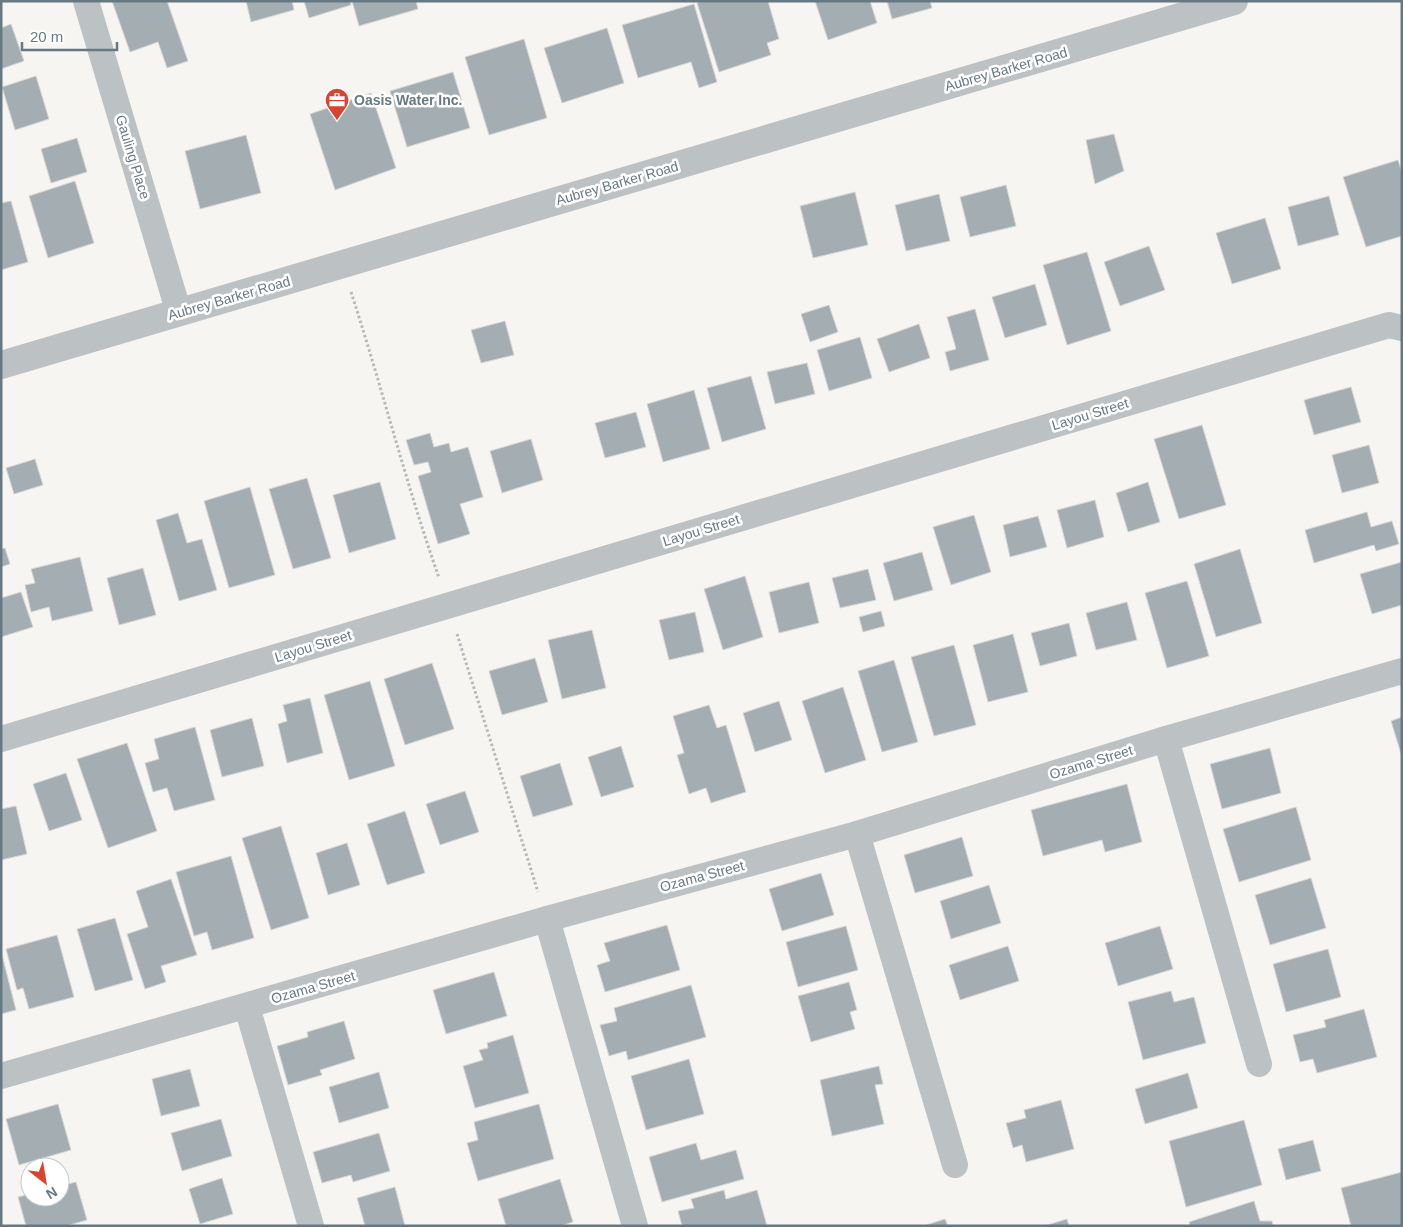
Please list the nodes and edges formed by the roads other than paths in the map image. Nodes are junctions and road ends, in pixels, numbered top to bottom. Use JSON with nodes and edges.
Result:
{"nodes":[{"id":1,"x":86,"y":1,"type":"edge"},
{"id":2,"x":1234,"y":1,"type":"edge"},
{"id":3,"x":180,"y":313,"type":"junction"},
{"id":4,"x":1402,"y":328,"type":"edge"},
{"id":5,"x":1,"y":365,"type":"edge"},
{"id":6,"x":1402,"y":671,"type":"edge"},
{"id":7,"x":1,"y":739,"type":"edge"},
{"id":8,"x":1166,"y":739,"type":"junction"},
{"id":9,"x":858,"y":834,"type":"junction"},
{"id":10,"x":547,"y":919,"type":"junction"},
{"id":11,"x":247,"y":1006,"type":"junction"},
{"id":12,"x":1259,"y":1064,"type":"dead end"},
{"id":13,"x":1,"y":1076,"type":"edge"},
{"id":14,"x":955,"y":1165,"type":"dead end"},
{"id":15,"x":311,"y":1226,"type":"edge"},
{"id":16,"x":635,"y":1226,"type":"edge"}],
"edges":[{"from":1,"to":3,"type":"street","name":"Gauling Place"},
{"from":2,"to":3,"type":"street","name":"Aubrey Barker Road"},
{"from":3,"to":5,"type":"street","name":"Aubrey Barker Road"},
{"from":4,"to":7,"type":"street","name":"Layou Street"},
{"from":6,"to":8,"type":"street","name":"Ozama Street"},
{"from":8,"to":9,"type":"street","name":"Ozama Street"},
{"from":8,"to":12,"type":"street"},
{"from":9,"to":10,"type":"street","name":"Ozama Street"},
{"from":9,"to":14,"type":"street"},
{"from":10,"to":11,"type":"street","name":"Ozama Street"},
{"from":10,"to":16,"type":"street"},
{"from":11,"to":13,"type":"street","name":"Ozama Street"},
{"from":11,"to":15,"type":"street"}]}
